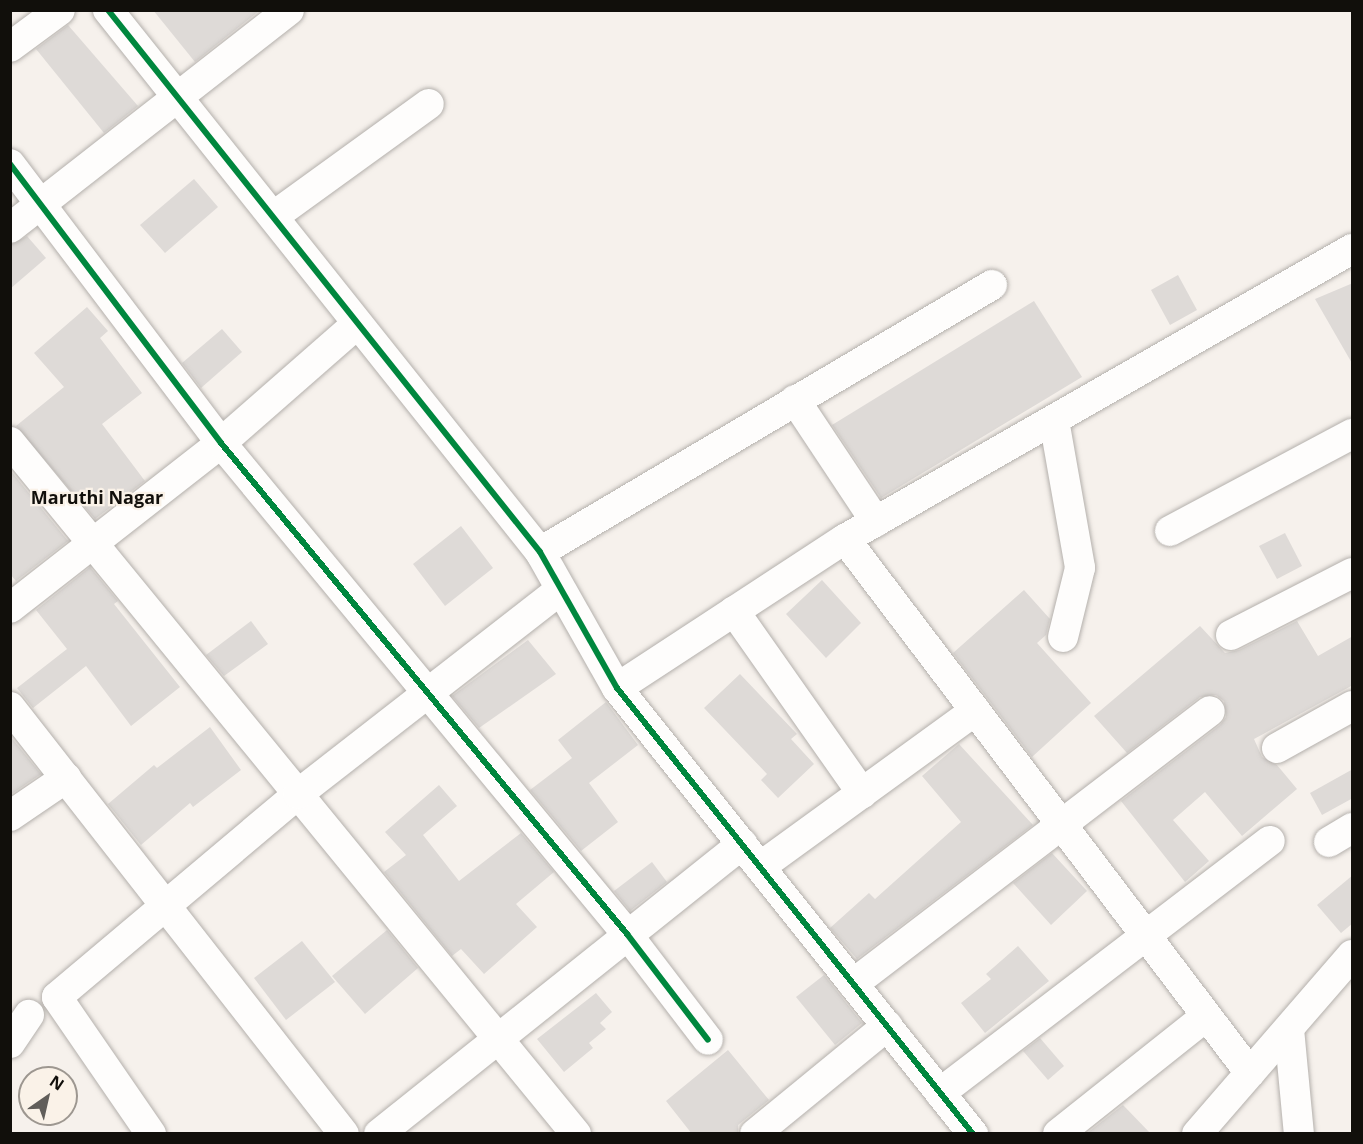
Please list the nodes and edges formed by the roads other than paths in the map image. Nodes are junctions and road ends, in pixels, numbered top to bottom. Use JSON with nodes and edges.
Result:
{"nodes":[{"id":1,"x":60,"y":10,"type":"edge"},
{"id":2,"x":108,"y":10,"type":"edge"},
{"id":3,"x":289,"y":10,"type":"edge"},
{"id":4,"x":10,"y":47,"type":"edge"},
{"id":5,"x":175,"y":98,"type":"junction"},
{"id":6,"x":429,"y":104,"type":"dead end"},
{"id":7,"x":10,"y":164,"type":"edge"},
{"id":8,"x":41,"y":202,"type":"junction"},
{"id":9,"x":274,"y":216,"type":"junction"},
{"id":10,"x":10,"y":228,"type":"edge"},
{"id":11,"x":1353,"y":249,"type":"edge"},
{"id":12,"x":992,"y":285,"type":"dead end"},
{"id":13,"x":357,"y":324,"type":"junction"},
{"id":14,"x":795,"y":400,"type":"junction"},
{"id":15,"x":1054,"y":420,"type":"junction"},
{"id":16,"x":1353,"y":434,"type":"edge"},
{"id":17,"x":10,"y":442,"type":"edge"},
{"id":18,"x":221,"y":443,"type":"junction"},
{"id":19,"x":876,"y":522,"type":"junction"},
{"id":20,"x":1170,"y":531,"type":"dead end"},
{"id":21,"x":845,"y":539,"type":"junction"},
{"id":22,"x":92,"y":542,"type":"junction"},
{"id":23,"x":540,"y":552,"type":"junction"},
{"id":24,"x":1353,"y":573,"type":"edge"},
{"id":25,"x":560,"y":590,"type":"junction"},
{"id":26,"x":10,"y":608,"type":"edge"},
{"id":27,"x":734,"y":611,"type":"junction"},
{"id":28,"x":1232,"y":635,"type":"dead end"},
{"id":29,"x":1063,"y":637,"type":"dead end"},
{"id":30,"x":617,"y":688,"type":"junction"},
{"id":31,"x":426,"y":694,"type":"junction"},
{"id":32,"x":1353,"y":706,"type":"edge"},
{"id":33,"x":10,"y":707,"type":"edge"},
{"id":34,"x":975,"y":711,"type":"junction"},
{"id":35,"x":1210,"y":711,"type":"dead end"},
{"id":36,"x":1277,"y":748,"type":"dead end"},
{"id":37,"x":66,"y":778,"type":"junction"},
{"id":38,"x":862,"y":793,"type":"junction"},
{"id":39,"x":298,"y":794,"type":"junction"},
{"id":40,"x":10,"y":816,"type":"edge"},
{"id":41,"x":1061,"y":825,"type":"junction"},
{"id":42,"x":1270,"y":841,"type":"dead end"},
{"id":43,"x":751,"y":856,"type":"junction"},
{"id":44,"x":167,"y":907,"type":"junction"},
{"id":45,"x":627,"y":934,"type":"junction"},
{"id":46,"x":1144,"y":938,"type":"junction"},
{"id":47,"x":1353,"y":955,"type":"edge"},
{"id":48,"x":854,"y":984,"type":"junction"},
{"id":49,"x":29,"y":1015,"type":"dead end"},
{"id":50,"x":1205,"y":1017,"type":"junction"},
{"id":51,"x":887,"y":1026,"type":"junction"},
{"id":52,"x":1288,"y":1029,"type":"junction"},
{"id":53,"x":497,"y":1036,"type":"junction"},
{"id":54,"x":708,"y":1040,"type":"dead end"},
{"id":55,"x":10,"y":1043,"type":"edge"},
{"id":56,"x":1250,"y":1073,"type":"junction"},
{"id":57,"x":940,"y":1093,"type":"junction"},
{"id":58,"x":960,"y":1129,"type":"edge"},
{"id":59,"x":151,"y":1134,"type":"edge"},
{"id":60,"x":344,"y":1134,"type":"edge"},
{"id":61,"x":379,"y":1134,"type":"edge"},
{"id":62,"x":576,"y":1134,"type":"edge"},
{"id":63,"x":755,"y":1134,"type":"edge"},
{"id":64,"x":1058,"y":1134,"type":"edge"},
{"id":65,"x":1197,"y":1134,"type":"edge"},
{"id":66,"x":1299,"y":1134,"type":"edge"}],
"edges":[{"from":1,"to":4,"type":"street"},
{"from":2,"to":5,"type":"street"},
{"from":3,"to":5,"type":"street"},
{"from":5,"to":8,"type":"street"},
{"from":5,"to":9,"type":"street"},
{"from":6,"to":9,"type":"street"},
{"from":7,"to":8,"type":"street"},
{"from":8,"to":10,"type":"street"},
{"from":8,"to":18,"type":"street"},
{"from":9,"to":13,"type":"street"},
{"from":11,"to":15,"type":"street"},
{"from":12,"to":14,"type":"street"},
{"from":13,"to":18,"type":"street"},
{"from":13,"to":23,"type":"street"},
{"from":14,"to":19,"type":"street"},
{"from":14,"to":23,"type":"street"},
{"from":15,"to":19,"type":"street"},
{"from":15,"to":29,"type":"street"},
{"from":16,"to":20,"type":"street"},
{"from":17,"to":22,"type":"street"},
{"from":18,"to":22,"type":"street"},
{"from":18,"to":31,"type":"street"},
{"from":19,"to":21,"type":"street"},
{"from":21,"to":27,"type":"street"},
{"from":21,"to":34,"type":"street"},
{"from":22,"to":26,"type":"street"},
{"from":22,"to":39,"type":"street"},
{"from":23,"to":25,"type":"street"},
{"from":24,"to":28,"type":"street"},
{"from":25,"to":30,"type":"street"},
{"from":25,"to":31,"type":"street"},
{"from":27,"to":30,"type":"street"},
{"from":27,"to":38,"type":"street"},
{"from":30,"to":43,"type":"street"},
{"from":31,"to":39,"type":"street"},
{"from":31,"to":45,"type":"street"},
{"from":32,"to":36,"type":"street"},
{"from":33,"to":37,"type":"street"},
{"from":34,"to":38,"type":"street"},
{"from":34,"to":41,"type":"street"},
{"from":35,"to":41,"type":"street"},
{"from":37,"to":40,"type":"street"},
{"from":37,"to":44,"type":"street"},
{"from":38,"to":43,"type":"street"},
{"from":39,"to":44,"type":"street"},
{"from":39,"to":53,"type":"street"},
{"from":41,"to":46,"type":"street"},
{"from":41,"to":48,"type":"street"},
{"from":42,"to":46,"type":"street"},
{"from":43,"to":45,"type":"street"},
{"from":43,"to":48,"type":"street"},
{"from":44,"to":59,"type":"street"},
{"from":44,"to":60,"type":"street"},
{"from":45,"to":53,"type":"street"},
{"from":45,"to":54,"type":"street"},
{"from":46,"to":50,"type":"street"},
{"from":46,"to":57,"type":"street"},
{"from":47,"to":52,"type":"street"},
{"from":48,"to":51,"type":"street"},
{"from":49,"to":55,"type":"street"},
{"from":50,"to":56,"type":"street"},
{"from":50,"to":64,"type":"street"},
{"from":51,"to":57,"type":"street"},
{"from":51,"to":63,"type":"street"},
{"from":52,"to":56,"type":"street"},
{"from":52,"to":66,"type":"street"},
{"from":53,"to":61,"type":"street"},
{"from":53,"to":62,"type":"street"},
{"from":56,"to":65,"type":"street"},
{"from":57,"to":58,"type":"street"}]}
